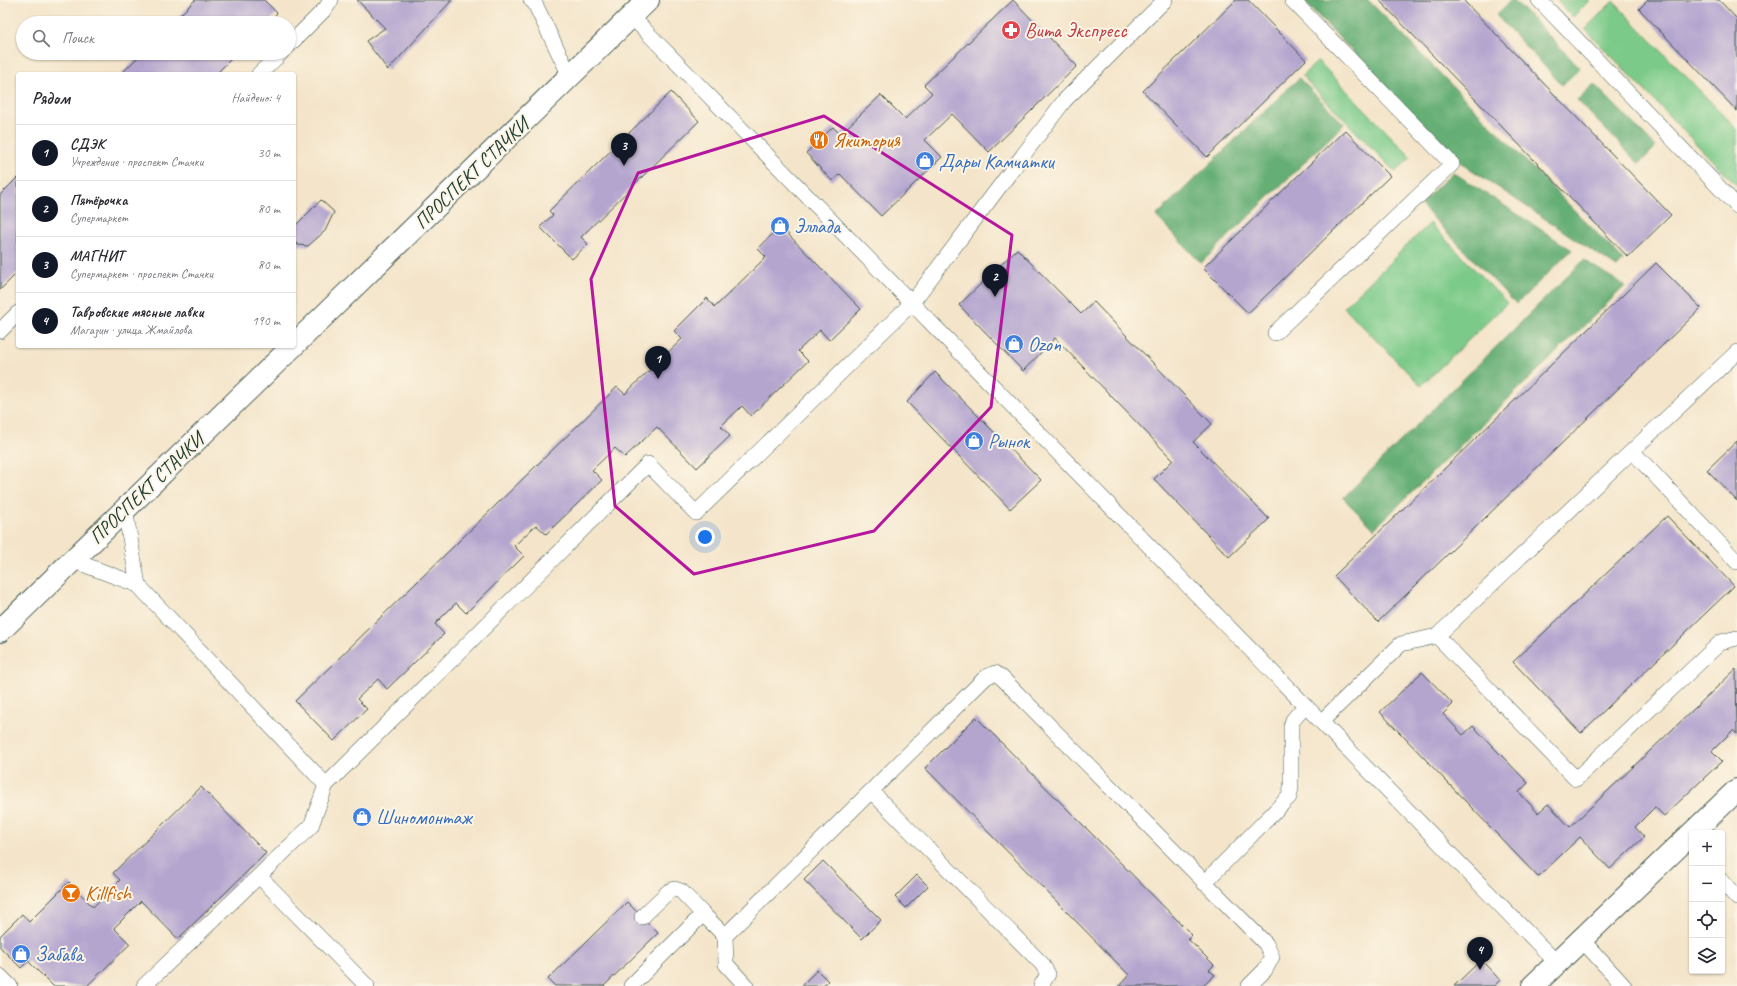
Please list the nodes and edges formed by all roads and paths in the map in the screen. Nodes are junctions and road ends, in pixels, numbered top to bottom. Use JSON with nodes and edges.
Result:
{"nodes":[{"id":1,"x":331,"y":0,"type":"edge"},
{"id":2,"x":531,"y":0,"type":"edge"},
{"id":3,"x":648,"y":0,"type":"edge"},
{"id":4,"x":1165,"y":0,"type":"edge"},
{"id":5,"x":1292,"y":0,"type":"edge"},
{"id":6,"x":1539,"y":0,"type":"edge"},
{"id":7,"x":631,"y":16,"type":"junction"},
{"id":8,"x":296,"y":38,"type":"edge"},
{"id":9,"x":274,"y":60,"type":"edge"},
{"id":10,"x":261,"y":72,"type":"edge"},
{"id":11,"x":570,"y":76,"type":"junction"},
{"id":12,"x":1737,"y":206,"type":"edge"},
{"id":13,"x":911,"y":304,"type":"junction"},
{"id":14,"x":16,"y":315,"type":"edge"},
{"id":15,"x":0,"y":331,"type":"edge"},
{"id":16,"x":1274,"y":332,"type":"dead end"},
{"id":17,"x":296,"y":342,"type":"edge"},
{"id":18,"x":290,"y":348,"type":"edge"},
{"id":19,"x":1737,"y":352,"type":"edge"},
{"id":20,"x":1632,"y":451,"type":"junction"},
{"id":21,"x":125,"y":509,"type":"junction"},
{"id":22,"x":72,"y":560,"type":"junction"},
{"id":23,"x":1737,"y":562,"type":"edge"},
{"id":24,"x":138,"y":585,"type":"junction"},
{"id":25,"x":0,"y":631,"type":"edge"},
{"id":26,"x":1437,"y":636,"type":"junction"},
{"id":27,"x":1737,"y":638,"type":"edge"},
{"id":28,"x":1305,"y":706,"type":"junction"},
{"id":29,"x":1320,"y":722,"type":"junction"},
{"id":30,"x":326,"y":785,"type":"junction"},
{"id":31,"x":1737,"y":790,"type":"edge"},
{"id":32,"x":871,"y":791,"type":"junction"},
{"id":33,"x":1688,"y":845,"type":"edge"},
{"id":34,"x":259,"y":876,"type":"junction"},
{"id":35,"x":1204,"y":882,"type":"junction"},
{"id":36,"x":1725,"y":885,"type":"edge"},
{"id":37,"x":1737,"y":898,"type":"edge"},
{"id":38,"x":703,"y":914,"type":"junction"},
{"id":39,"x":642,"y":917,"type":"dead end"},
{"id":40,"x":725,"y":936,"type":"junction"},
{"id":41,"x":1582,"y":939,"type":"junction"},
{"id":42,"x":1557,"y":963,"type":"junction"},
{"id":43,"x":0,"y":976,"type":"edge"},
{"id":44,"x":10,"y":986,"type":"edge"},
{"id":45,"x":144,"y":986,"type":"edge"},
{"id":46,"x":367,"y":986,"type":"edge"},
{"id":47,"x":631,"y":986,"type":"edge"},
{"id":48,"x":746,"y":986,"type":"edge"},
{"id":49,"x":1041,"y":986,"type":"edge"},
{"id":50,"x":1249,"y":986,"type":"edge"},
{"id":51,"x":1533,"y":986,"type":"edge"},
{"id":52,"x":1624,"y":986,"type":"edge"}],
"edges":[{"from":1,"to":8,"type":"lane"},
{"from":2,"to":11,"type":"lane"},
{"from":3,"to":7,"type":"main road","name":"ПРОСПЕКТ СТАЧКИ"},
{"from":4,"to":13,"type":"lane"},
{"from":5,"to":16,"type":"lane"},
{"from":6,"to":12,"type":"lane"},
{"from":7,"to":11,"type":"main road","name":"ПРОСПЕКТ СТАЧКИ"},
{"from":7,"to":13,"type":"lane"},
{"from":9,"to":10,"type":"lane"},
{"from":11,"to":17,"type":"main road","name":"ПРОСПЕКТ СТАЧКИ"},
{"from":13,"to":28,"type":"lane"},
{"from":13,"to":30,"type":"lane"},
{"from":14,"to":15,"type":"lane"},
{"from":18,"to":21,"type":"main road","name":"ПРОСПЕКТ СТАЧКИ"},
{"from":19,"to":20,"type":"lane"},
{"from":20,"to":23,"type":"lane"},
{"from":20,"to":26,"type":"lane"},
{"from":21,"to":22,"type":"main road","name":"ПРОСПЕКТ СТАЧКИ"},
{"from":21,"to":24,"type":"lane"},
{"from":22,"to":24,"type":"lane"},
{"from":22,"to":25,"type":"main road","name":"ПРОСПЕКТ СТАЧКИ"},
{"from":24,"to":30,"type":"lane"},
{"from":26,"to":27,"type":"lane"},
{"from":26,"to":29,"type":"lane"},
{"from":28,"to":29,"type":"lane"},
{"from":28,"to":35,"type":"lane"},
{"from":29,"to":42,"type":"lane"},
{"from":30,"to":34,"type":"lane"},
{"from":31,"to":33,"type":"main road"},
{"from":32,"to":35,"type":"lane"},
{"from":32,"to":40,"type":"lane"},
{"from":32,"to":49,"type":"lane"},
{"from":33,"to":41,"type":"main road"},
{"from":34,"to":45,"type":"lane"},
{"from":34,"to":46,"type":"lane"},
{"from":35,"to":50,"type":"lane"},
{"from":36,"to":37,"type":"lane"},
{"from":38,"to":39,"type":"lane"},
{"from":38,"to":40,"type":"lane"},
{"from":38,"to":47,"type":"lane"},
{"from":40,"to":48,"type":"lane"},
{"from":41,"to":42,"type":"main road"},
{"from":41,"to":52,"type":"lane"},
{"from":42,"to":51,"type":"main road"},
{"from":43,"to":44,"type":"lane"}]}
